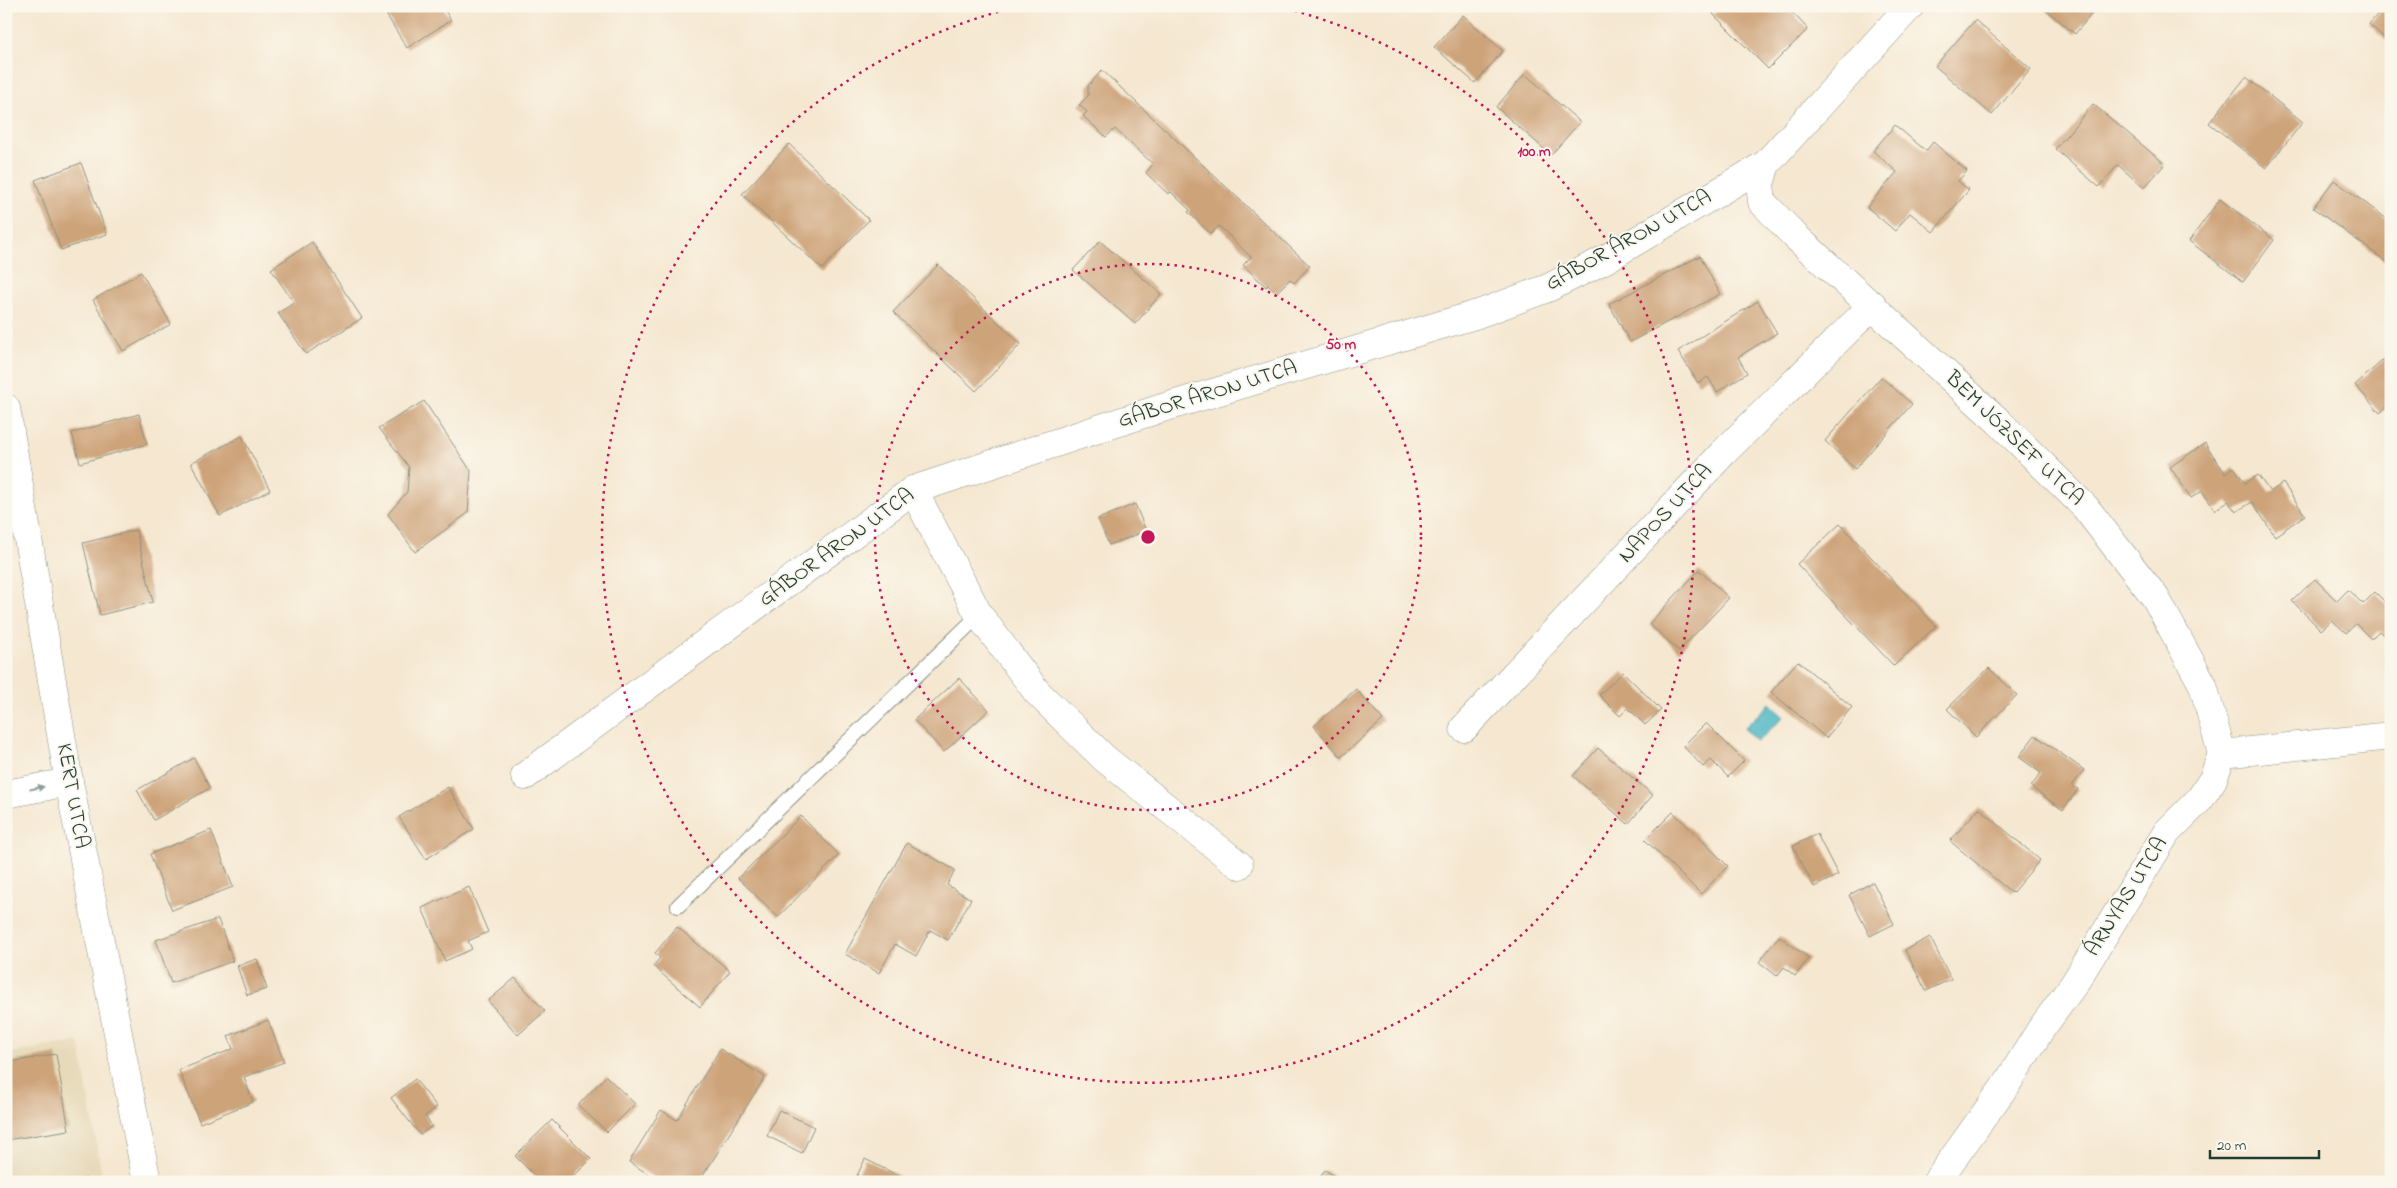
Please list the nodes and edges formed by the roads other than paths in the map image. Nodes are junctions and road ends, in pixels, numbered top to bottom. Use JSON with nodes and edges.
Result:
{"nodes":[{"id":1,"x":1910,"y":6,"type":"edge"},
{"id":2,"x":1766,"y":164,"type":"junction"},
{"id":3,"x":1873,"y":305,"type":"junction"},
{"id":4,"x":6,"y":408,"type":"edge"},
{"id":5,"x":913,"y":490,"type":"junction"},
{"id":6,"x":979,"y":615,"type":"junction"},
{"id":7,"x":1464,"y":728,"type":"dead end"},
{"id":8,"x":2391,"y":736,"type":"edge"},
{"id":9,"x":2222,"y":754,"type":"junction"},
{"id":10,"x":525,"y":776,"type":"dead end"},
{"id":11,"x":69,"y":782,"type":"junction"},
{"id":12,"x":6,"y":794,"type":"edge"},
{"id":13,"x":1239,"y":865,"type":"dead end"},
{"id":14,"x":678,"y":906,"type":"dead end"},
{"id":15,"x":147,"y":1182,"type":"edge"},
{"id":16,"x":1936,"y":1182,"type":"edge"}],
"edges":[{"from":1,"to":2,"type":"street","name":"GÁBOR ÁRON UTCA"},
{"from":2,"to":3,"type":"street","name":"BEM JÓZSEF UTCA"},
{"from":2,"to":5,"type":"street","name":"GÁBOR ÁRON UTCA"},
{"from":3,"to":7,"type":"street","name":"NAPOS UTCA"},
{"from":3,"to":9,"type":"street","name":"BEM JÓZSEF UTCA"},
{"from":4,"to":11,"type":"street","name":"KERT UTCA"},
{"from":5,"to":6,"type":"street"},
{"from":5,"to":10,"type":"street","name":"GÁBOR ÁRON UTCA"},
{"from":6,"to":13,"type":"street"},
{"from":6,"to":14,"type":"lane"},
{"from":8,"to":9,"type":"street"},
{"from":9,"to":16,"type":"street","name":"ÁRNYAS UTCA"},
{"from":12,"to":11,"type":"street","one_way":true},
{"from":11,"to":15,"type":"street","name":"KERT UTCA"}]}
